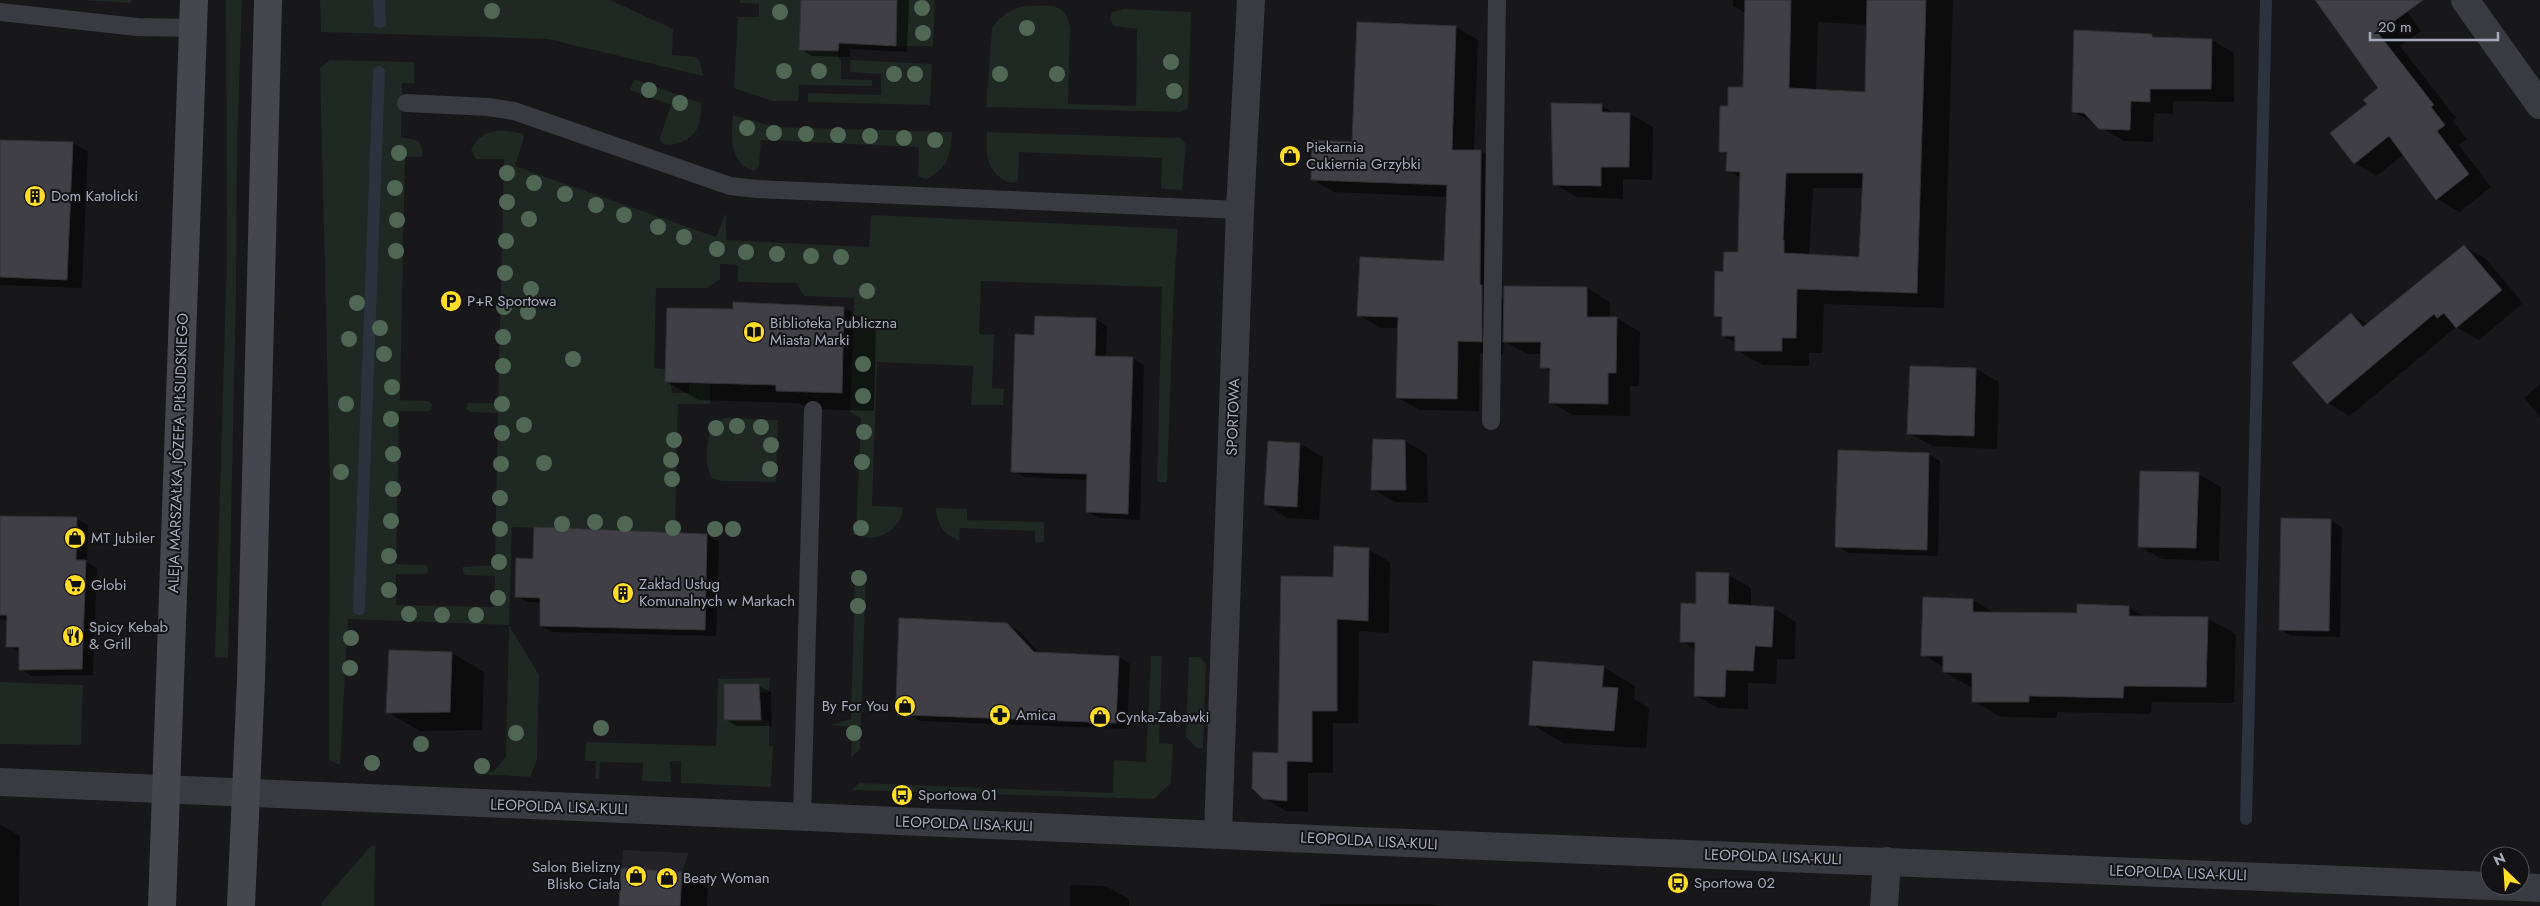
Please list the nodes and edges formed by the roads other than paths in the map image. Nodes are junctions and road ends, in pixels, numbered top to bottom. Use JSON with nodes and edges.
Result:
{"nodes":[{"id":1,"x":194,"y":0,"type":"edge"},
{"id":2,"x":268,"y":0,"type":"edge"},
{"id":3,"x":1251,"y":0,"type":"edge"},
{"id":4,"x":1498,"y":0,"type":"edge"},
{"id":5,"x":2465,"y":0,"type":"edge"},
{"id":6,"x":0,"y":12,"type":"edge"},
{"id":7,"x":194,"y":28,"type":"junction"},
{"id":8,"x":406,"y":103,"type":"dead end"},
{"id":9,"x":2540,"y":104,"type":"edge"},
{"id":10,"x":1240,"y":210,"type":"junction"},
{"id":11,"x":813,"y":410,"type":"dead end"},
{"id":12,"x":1491,"y":420,"type":"dead end"},
{"id":13,"x":0,"y":782,"type":"edge"},
{"id":14,"x":166,"y":790,"type":"junction"},
{"id":15,"x":247,"y":794,"type":"junction"},
{"id":16,"x":802,"y":817,"type":"junction"},
{"id":17,"x":1218,"y":834,"type":"junction"},
{"id":18,"x":1887,"y":861,"type":"junction"},
{"id":19,"x":2480,"y":886,"type":"edge"},
{"id":20,"x":162,"y":906,"type":"edge"},
{"id":21,"x":241,"y":906,"type":"edge"},
{"id":22,"x":1884,"y":906,"type":"edge"}],
"edges":[{"from":1,"to":7,"type":"main road","name":"ALEJA MARSZAŁKA JÓZEFA PIŁSUDSKIEGO"},
{"from":2,"to":15,"type":"main road"},
{"from":3,"to":10,"type":"street","name":"SPORTOWA"},
{"from":4,"to":12,"type":"lane"},
{"from":5,"to":9,"type":"street"},
{"from":6,"to":7,"type":"lane"},
{"from":7,"to":14,"type":"main road","name":"ALEJA MARSZAŁKA JÓZEFA PIŁSUDSKIEGO"},
{"from":8,"to":10,"type":"lane"},
{"from":10,"to":17,"type":"street","name":"SPORTOWA"},
{"from":11,"to":16,"type":"lane"},
{"from":13,"to":14,"type":"street","name":"LEOPOLDA LISA-KULI"},
{"from":14,"to":15,"type":"street","name":"LEOPOLDA LISA-KULI"},
{"from":14,"to":20,"type":"main road","name":"ALEJA MARSZAŁKA JÓZEFA PIŁSUDSKIEGO"},
{"from":15,"to":16,"type":"street","name":"LEOPOLDA LISA-KULI"},
{"from":15,"to":21,"type":"main road"},
{"from":16,"to":17,"type":"street","name":"LEOPOLDA LISA-KULI"},
{"from":17,"to":18,"type":"street","name":"LEOPOLDA LISA-KULI"},
{"from":18,"to":19,"type":"street","name":"LEOPOLDA LISA-KULI"},
{"from":18,"to":22,"type":"street"}]}
